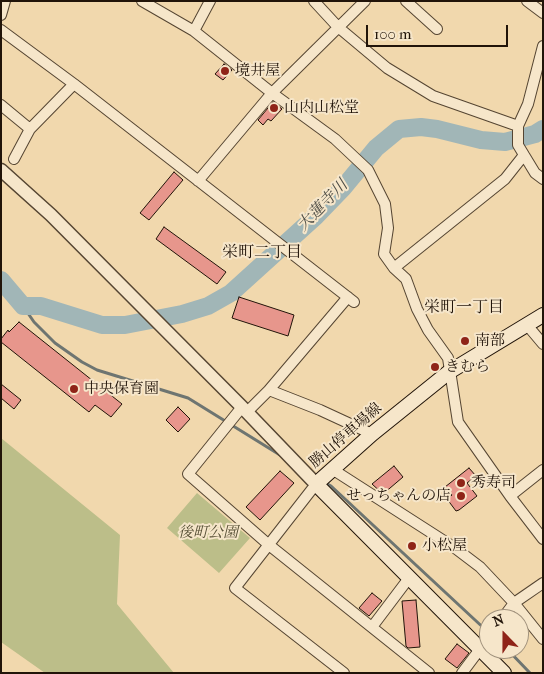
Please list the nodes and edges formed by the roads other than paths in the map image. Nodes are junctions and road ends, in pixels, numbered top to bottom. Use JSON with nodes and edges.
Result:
{"nodes":[{"id":1,"x":5,"y":1,"type":"edge"},
{"id":2,"x":142,"y":1,"type":"edge"},
{"id":3,"x":210,"y":1,"type":"edge"},
{"id":4,"x":314,"y":1,"type":"edge"},
{"id":5,"x":365,"y":1,"type":"edge"},
{"id":6,"x":406,"y":1,"type":"edge"},
{"id":7,"x":527,"y":1,"type":"edge"},
{"id":8,"x":542,"y":9,"type":"edge"},
{"id":9,"x":1,"y":15,"type":"edge"},
{"id":10,"x":338,"y":27,"type":"junction"},
{"id":11,"x":437,"y":29,"type":"dead end"},
{"id":12,"x":1,"y":30,"type":"edge"},
{"id":13,"x":194,"y":31,"type":"junction"},
{"id":14,"x":543,"y":46,"type":"edge"},
{"id":15,"x":74,"y":84,"type":"junction"},
{"id":16,"x":272,"y":93,"type":"junction"},
{"id":17,"x":1,"y":105,"type":"edge"},
{"id":18,"x":518,"y":126,"type":"junction"},
{"id":19,"x":30,"y":129,"type":"junction"},
{"id":20,"x":524,"y":155,"type":"junction"},
{"id":21,"x":14,"y":159,"type":"dead end"},
{"id":22,"x":1,"y":170,"type":"edge"},
{"id":23,"x":543,"y":179,"type":"edge"},
{"id":24,"x":198,"y":181,"type":"junction"},
{"id":25,"x":394,"y":268,"type":"junction"},
{"id":26,"x":543,"y":315,"type":"edge"},
{"id":27,"x":527,"y":325,"type":"junction"},
{"id":28,"x":543,"y":344,"type":"edge"},
{"id":29,"x":449,"y":372,"type":"junction"},
{"id":30,"x":268,"y":390,"type":"junction"},
{"id":31,"x":245,"y":409,"type":"junction"},
{"id":32,"x":372,"y":434,"type":"junction"},
{"id":33,"x":332,"y":469,"type":"junction"},
{"id":34,"x":543,"y":470,"type":"edge"},
{"id":35,"x":316,"y":484,"type":"junction"},
{"id":36,"x":510,"y":496,"type":"junction"},
{"id":37,"x":543,"y":539,"type":"edge"},
{"id":38,"x":269,"y":545,"type":"junction"},
{"id":39,"x":409,"y":578,"type":"junction"},
{"id":40,"x":543,"y":583,"type":"edge"},
{"id":41,"x":514,"y":603,"type":"junction"},
{"id":42,"x":510,"y":609,"type":"edge"},
{"id":43,"x":372,"y":627,"type":"junction"},
{"id":44,"x":543,"y":639,"type":"edge"},
{"id":45,"x":479,"y":648,"type":"edge"},
{"id":46,"x":479,"y":650,"type":"edge"},
{"id":47,"x":490,"y":659,"type":"edge"},
{"id":48,"x":344,"y":673,"type":"edge"},
{"id":49,"x":429,"y":673,"type":"edge"},
{"id":50,"x":462,"y":673,"type":"edge"},
{"id":51,"x":504,"y":673,"type":"edge"}],
"edges":[{"from":1,"to":9,"type":"street"},
{"from":2,"to":13,"type":"street"},
{"from":3,"to":13,"type":"street"},
{"from":4,"to":10,"type":"street"},
{"from":5,"to":10,"type":"street"},
{"from":6,"to":11,"type":"street"},
{"from":7,"to":8,"type":"street"},
{"from":10,"to":16,"type":"street"},
{"from":10,"to":18,"type":"street"},
{"from":12,"to":15,"type":"street"},
{"from":13,"to":16,"type":"street"},
{"from":14,"to":18,"type":"street"},
{"from":15,"to":19,"type":"street"},
{"from":15,"to":24,"type":"street"},
{"from":16,"to":24,"type":"street"},
{"from":16,"to":25,"type":"street"},
{"from":17,"to":19,"type":"street"},
{"from":18,"to":20,"type":"street"},
{"from":19,"to":21,"type":"street"},
{"from":20,"to":23,"type":"street"},
{"from":20,"to":25,"type":"street"},
{"from":22,"to":31,"type":"street"},
{"from":24,"to":30,"type":"street"},
{"from":25,"to":29,"type":"street"},
{"from":26,"to":27,"type":"main road","name":"勝山停車場線"},
{"from":27,"to":28,"type":"street"},
{"from":27,"to":29,"type":"main road","name":"勝山停車場線"},
{"from":29,"to":32,"type":"main road","name":"勝山停車場線"},
{"from":29,"to":36,"type":"street"},
{"from":30,"to":31,"type":"street"},
{"from":30,"to":32,"type":"street"},
{"from":31,"to":35,"type":"street"},
{"from":31,"to":38,"type":"street"},
{"from":32,"to":33,"type":"main road","name":"勝山停車場線"},
{"from":33,"to":35,"type":"main road","name":"勝山停車場線"},
{"from":33,"to":41,"type":"street"},
{"from":34,"to":36,"type":"street"},
{"from":35,"to":38,"type":"street"},
{"from":35,"to":39,"type":"main road","name":"勝山停車場線"},
{"from":36,"to":37,"type":"street"},
{"from":38,"to":43,"type":"street"},
{"from":38,"to":48,"type":"street"},
{"from":39,"to":43,"type":"street"},
{"from":39,"to":45,"type":"main road","name":"勝山停車場線"},
{"from":40,"to":41,"type":"street"},
{"from":41,"to":42,"type":"street"},
{"from":41,"to":44,"type":"street"},
{"from":43,"to":49,"type":"street"},
{"from":46,"to":50,"type":"street"},
{"from":47,"to":51,"type":"main road","name":"勝山停車場線"}]}
